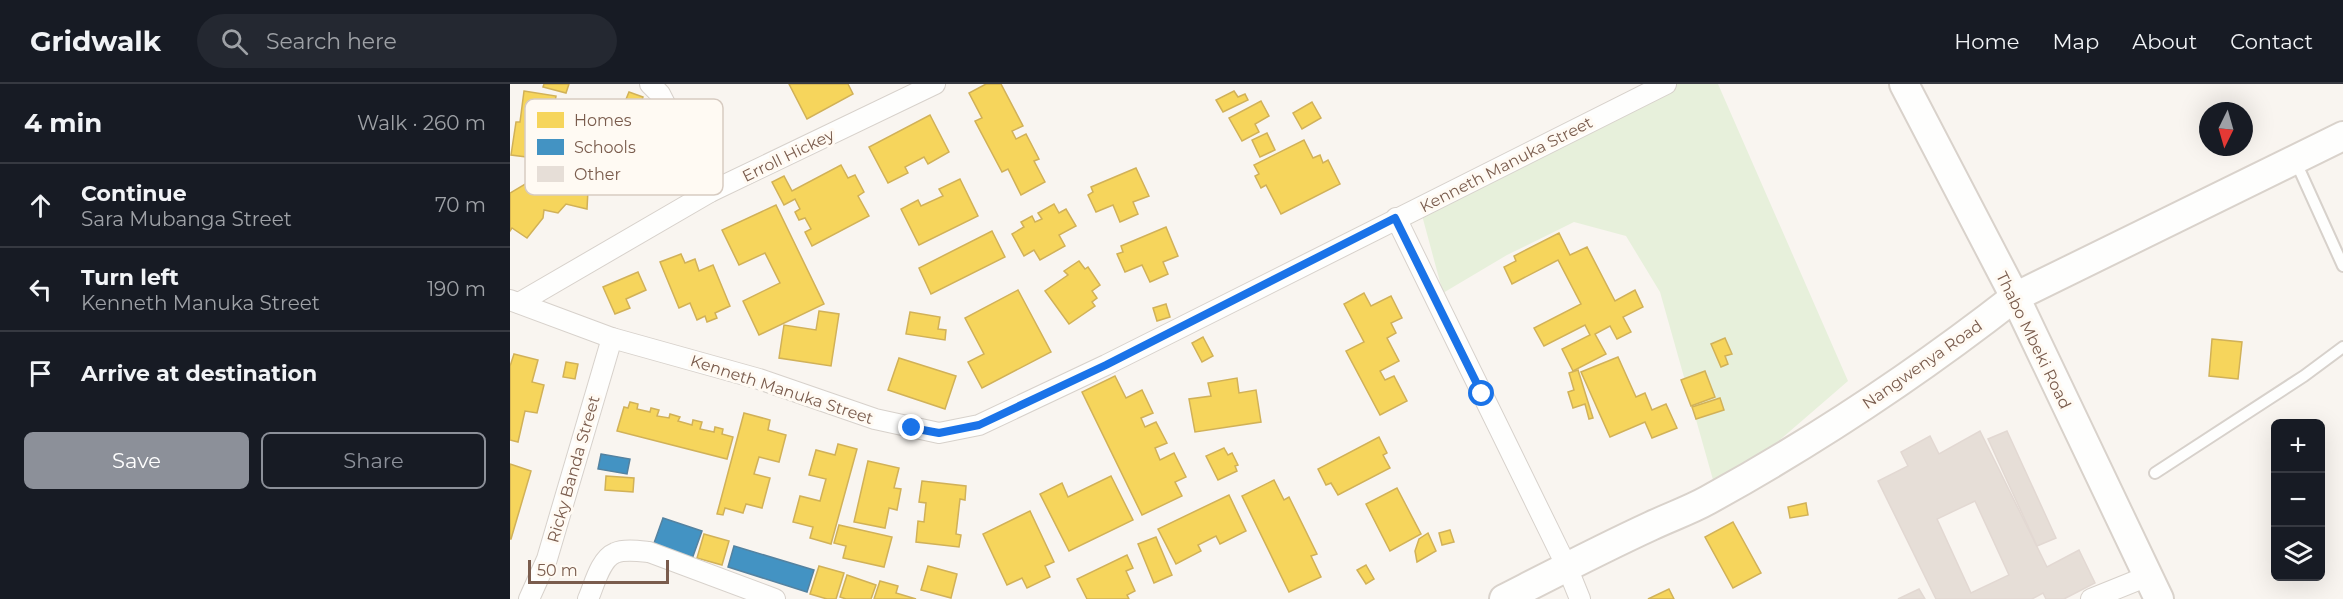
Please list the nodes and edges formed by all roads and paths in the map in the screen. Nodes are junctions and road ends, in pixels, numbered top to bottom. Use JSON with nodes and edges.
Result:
{"nodes":[{"id":1,"x":650,"y":84,"type":"edge"},
{"id":2,"x":935,"y":84,"type":"edge"},
{"id":3,"x":1666,"y":84,"type":"edge"},
{"id":4,"x":1904,"y":84,"type":"edge"},
{"id":5,"x":663,"y":99,"type":"edge"},
{"id":6,"x":2343,"y":136,"type":"edge"},
{"id":7,"x":2295,"y":159,"type":"junction"},
{"id":8,"x":723,"y":186,"type":"edge"},
{"id":9,"x":705,"y":195,"type":"edge"},
{"id":10,"x":1395,"y":218,"type":"junction"},
{"id":11,"x":2343,"y":266,"type":"edge"},
{"id":12,"x":2015,"y":297,"type":"junction"},
{"id":13,"x":514,"y":302,"type":"edge"},
{"id":14,"x":612,"y":338,"type":"junction"},
{"id":15,"x":2343,"y":347,"type":"edge"},
{"id":16,"x":2155,"y":473,"type":"dead end"},
{"id":17,"x":1566,"y":567,"type":"junction"},
{"id":18,"x":2153,"y":587,"type":"edge"},
{"id":19,"x":531,"y":598,"type":"edge"},
{"id":20,"x":588,"y":599,"type":"edge"},
{"id":21,"x":776,"y":599,"type":"edge"},
{"id":22,"x":1504,"y":599,"type":"edge"},
{"id":23,"x":1580,"y":599,"type":"edge"},
{"id":24,"x":2091,"y":599,"type":"edge"}],
"edges":[{"from":1,"to":5,"type":"street"},
{"from":2,"to":8,"type":"street","name":"Erroll Hickey"},
{"from":3,"to":10,"type":"street","name":"Kenneth Manuka Street"},
{"from":4,"to":12,"type":"main road","name":"Thabo Mbeki Road"},
{"from":6,"to":7,"type":"main road","name":"Nangwenya Road"},
{"from":7,"to":11,"type":"lane"},
{"from":7,"to":12,"type":"main road","name":"Nangwenya Road"},
{"from":9,"to":13,"type":"street","name":"Erroll Hickey"},
{"from":10,"to":14,"type":"street","name":"Kenneth Manuka Street"},
{"from":10,"to":17,"type":"street"},
{"from":12,"to":17,"type":"main road","name":"Nangwenya Road"},
{"from":12,"to":18,"type":"main road","name":"Thabo Mbeki Road"},
{"from":13,"to":14,"type":"street","name":"Kenneth Manuka Street"},
{"from":14,"to":19,"type":"street","name":"Ricky Banda Street"},
{"from":15,"to":16,"type":"lane"},
{"from":17,"to":22,"type":"main road","name":"Nangwenya Road"},
{"from":17,"to":23,"type":"street"},
{"from":18,"to":24,"type":"street"},
{"from":20,"to":21,"type":"street"}]}
